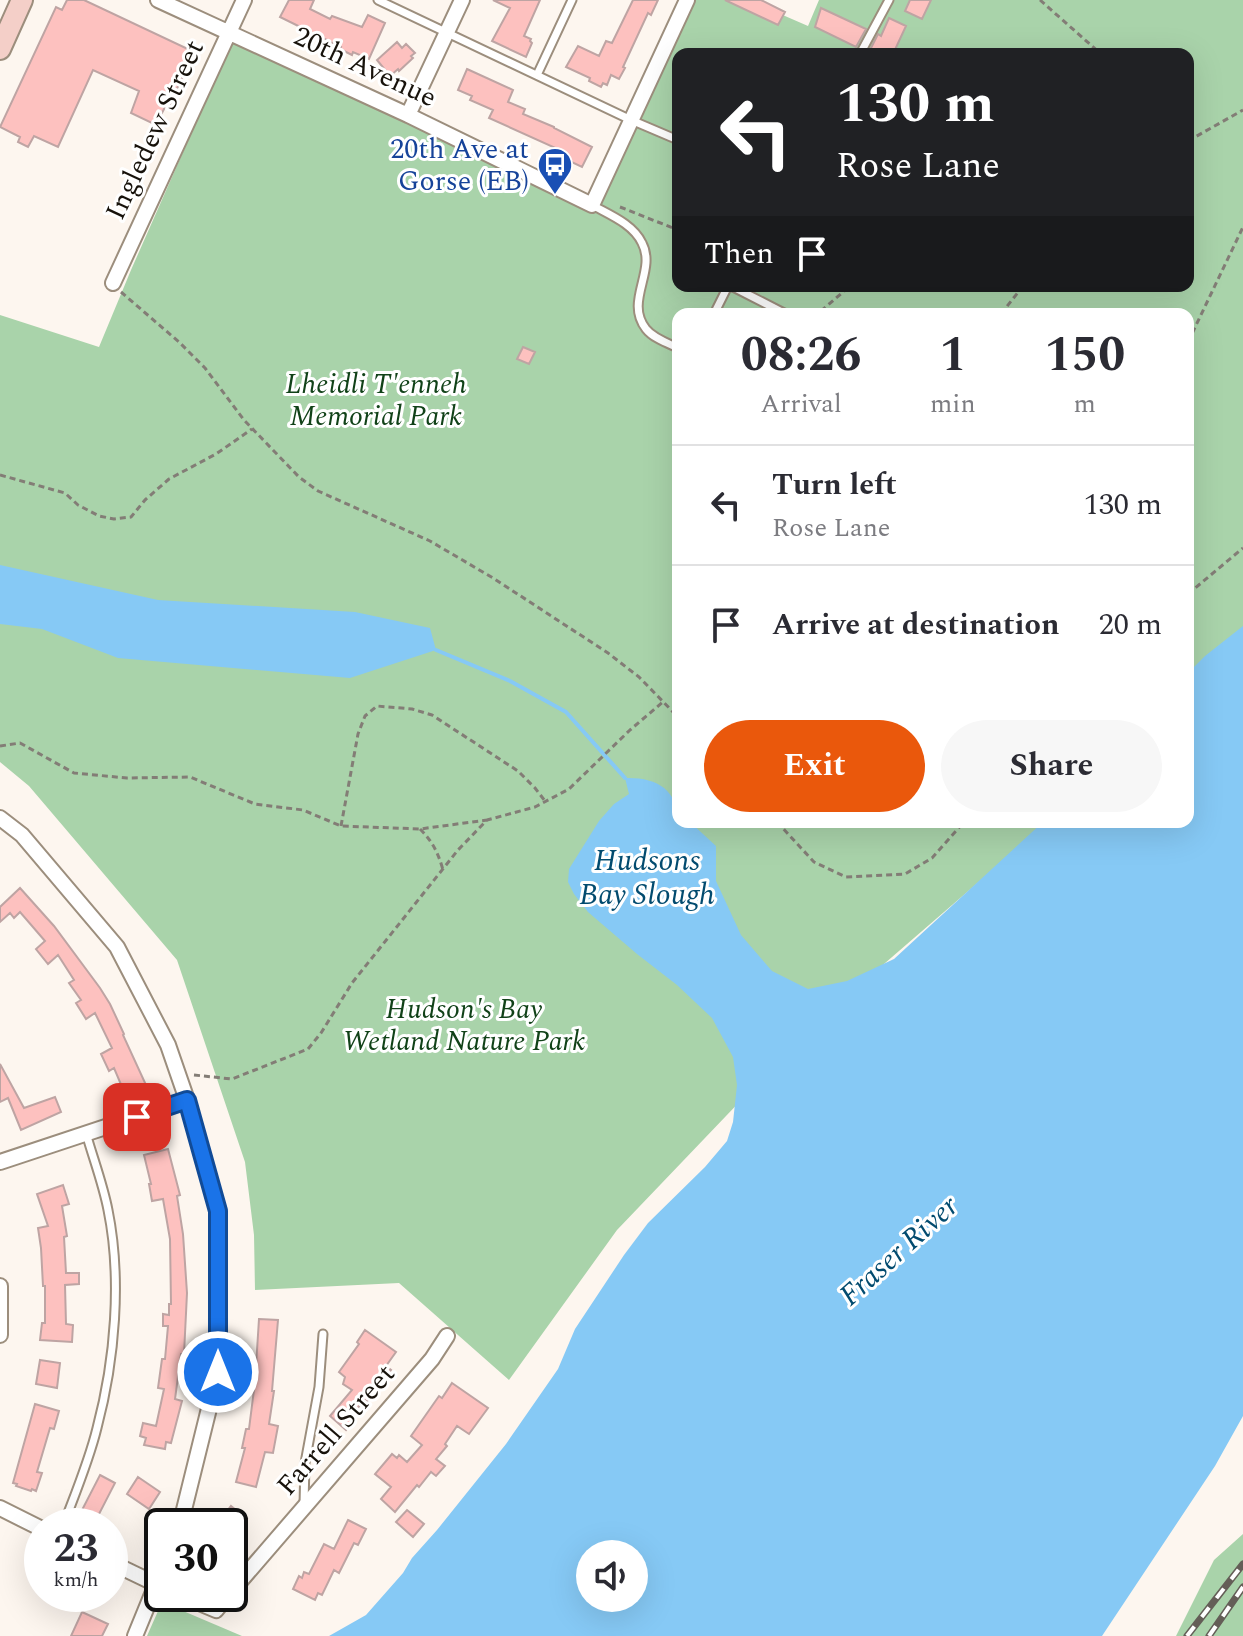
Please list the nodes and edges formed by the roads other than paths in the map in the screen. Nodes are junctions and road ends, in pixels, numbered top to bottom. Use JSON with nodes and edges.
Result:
{"nodes":[{"id":1,"x":22,"y":0,"type":"edge"},
{"id":2,"x":158,"y":0,"type":"edge"},
{"id":3,"x":244,"y":0,"type":"edge"},
{"id":4,"x":378,"y":0,"type":"edge"},
{"id":5,"x":462,"y":0,"type":"edge"},
{"id":6,"x":572,"y":0,"type":"edge"},
{"id":7,"x":687,"y":0,"type":"edge"},
{"id":8,"x":889,"y":0,"type":"edge"},
{"id":9,"x":229,"y":33,"type":"junction"},
{"id":10,"x":447,"y":33,"type":"junction"},
{"id":11,"x":863,"y":48,"type":"edge"},
{"id":12,"x":0,"y":49,"type":"edge"},
{"id":13,"x":537,"y":75,"type":"junction"},
{"id":14,"x":408,"y":115,"type":"junction"},
{"id":15,"x":631,"y":120,"type":"junction"},
{"id":16,"x":672,"y":137,"type":"edge"},
{"id":17,"x":592,"y":205,"type":"junction"},
{"id":18,"x":113,"y":283,"type":"road end"},
{"id":19,"x":741,"y":292,"type":"edge"},
{"id":20,"x":774,"y":308,"type":"edge"},
{"id":21,"x":672,"y":345,"type":"edge"},
{"id":22,"x":0,"y":818,"type":"edge"},
{"id":23,"x":187,"y":1100,"type":"junction"},
{"id":24,"x":86,"y":1133,"type":"junction"},
{"id":25,"x":0,"y":1162,"type":"edge"},
{"id":26,"x":0,"y":1286,"type":"edge"},
{"id":27,"x":323,"y":1334,"type":"dead end"},
{"id":28,"x":0,"y":1335,"type":"edge"},
{"id":29,"x":447,"y":1336,"type":"dead end"},
{"id":30,"x":304,"y":1507,"type":"junction"},
{"id":31,"x":0,"y":1508,"type":"edge"},
{"id":32,"x":70,"y":1508,"type":"edge"},
{"id":33,"x":184,"y":1508,"type":"edge"},
{"id":34,"x":24,"y":1520,"type":"edge"},
{"id":35,"x":248,"y":1573,"type":"edge"},
{"id":36,"x":147,"y":1612,"type":"edge"},
{"id":37,"x":135,"y":1636,"type":"edge"}],
"edges":[{"from":1,"to":12,"type":"main road"},
{"from":2,"to":9,"type":"street","name":"20th Avenue"},
{"from":3,"to":9,"type":"street","name":"Ingledew Street"},
{"from":4,"to":10,"type":"lane"},
{"from":5,"to":10,"type":"street"},
{"from":6,"to":13,"type":"lane"},
{"from":7,"to":15,"type":"street"},
{"from":8,"to":11,"type":"lane"},
{"from":9,"to":14,"type":"street","name":"20th Avenue"},
{"from":9,"to":18,"type":"street","name":"Ingledew Street"},
{"from":10,"to":13,"type":"lane"},
{"from":10,"to":14,"type":"street"},
{"from":13,"to":15,"type":"lane"},
{"from":14,"to":17,"type":"street","name":"20th Avenue"},
{"from":15,"to":16,"type":"lane"},
{"from":15,"to":17,"type":"street"},
{"from":17,"to":21,"type":"lane"},
{"from":19,"to":20,"type":"lane"},
{"from":22,"to":23,"type":"street"},
{"from":23,"to":24,"type":"street"},
{"from":23,"to":33,"type":"street"},
{"from":24,"to":25,"type":"street"},
{"from":24,"to":32,"type":"lane"},
{"from":26,"to":28,"type":"street"},
{"from":27,"to":30,"type":"lane"},
{"from":29,"to":30,"type":"street","name":"Farrell Street"},
{"from":30,"to":35,"type":"street","name":"Farrell Street"},
{"from":31,"to":34,"type":"street"},
{"from":36,"to":37,"type":"street"}]}
